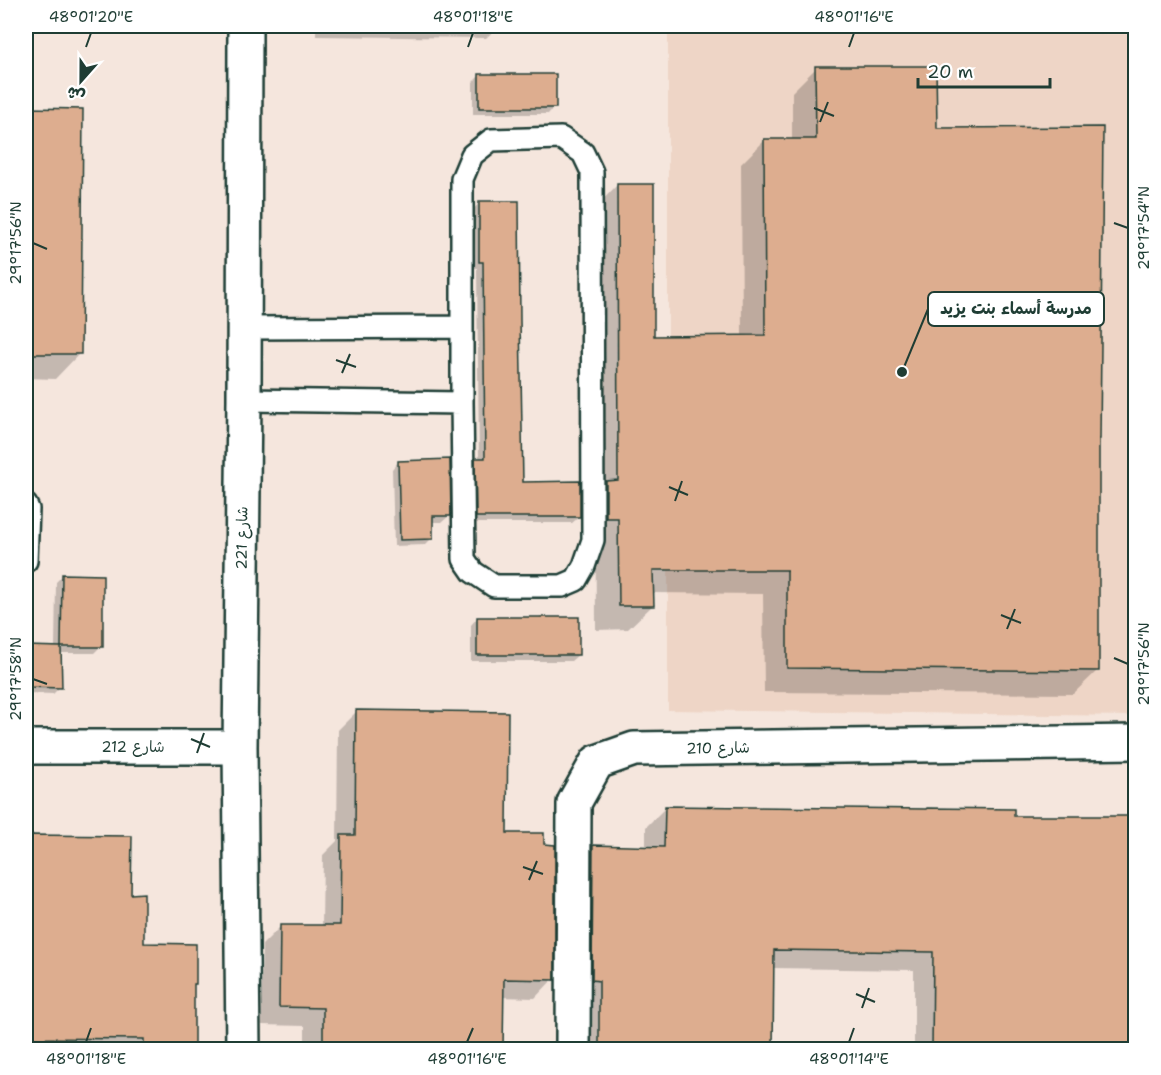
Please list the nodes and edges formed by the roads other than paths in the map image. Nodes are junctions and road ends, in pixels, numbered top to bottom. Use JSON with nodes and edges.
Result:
{"nodes":[{"id":1,"x":245,"y":26,"type":"edge"},
{"id":2,"x":462,"y":327,"type":"junction"},
{"id":3,"x":244,"y":328,"type":"junction"},
{"id":4,"x":244,"y":400,"type":"junction"},
{"id":5,"x":462,"y":403,"type":"junction"},
{"id":6,"x":26,"y":505,"type":"edge"},
{"id":7,"x":26,"y":561,"type":"edge"},
{"id":8,"x":1136,"y":742,"type":"edge"},
{"id":9,"x":26,"y":747,"type":"edge"},
{"id":10,"x":240,"y":747,"type":"junction"},
{"id":11,"x":243,"y":1050,"type":"edge"},
{"id":12,"x":573,"y":1050,"type":"edge"}],
"edges":[{"from":1,"to":3,"type":"street","name":"شارع 221"},
{"from":2,"to":3,"type":"lane"},
{"from":2,"to":5,"type":"lane"},
{"from":2,"to":5,"type":"lane"},
{"from":3,"to":4,"type":"street","name":"شارع 221"},
{"from":4,"to":5,"type":"lane"},
{"from":4,"to":10,"type":"street","name":"شارع 221"},
{"from":6,"to":7,"type":"lane"},
{"from":8,"to":12,"type":"street","name":"شارع 210"},
{"from":9,"to":10,"type":"street","name":"شارع 212"},
{"from":10,"to":11,"type":"street","name":"شارع 221"}]}
